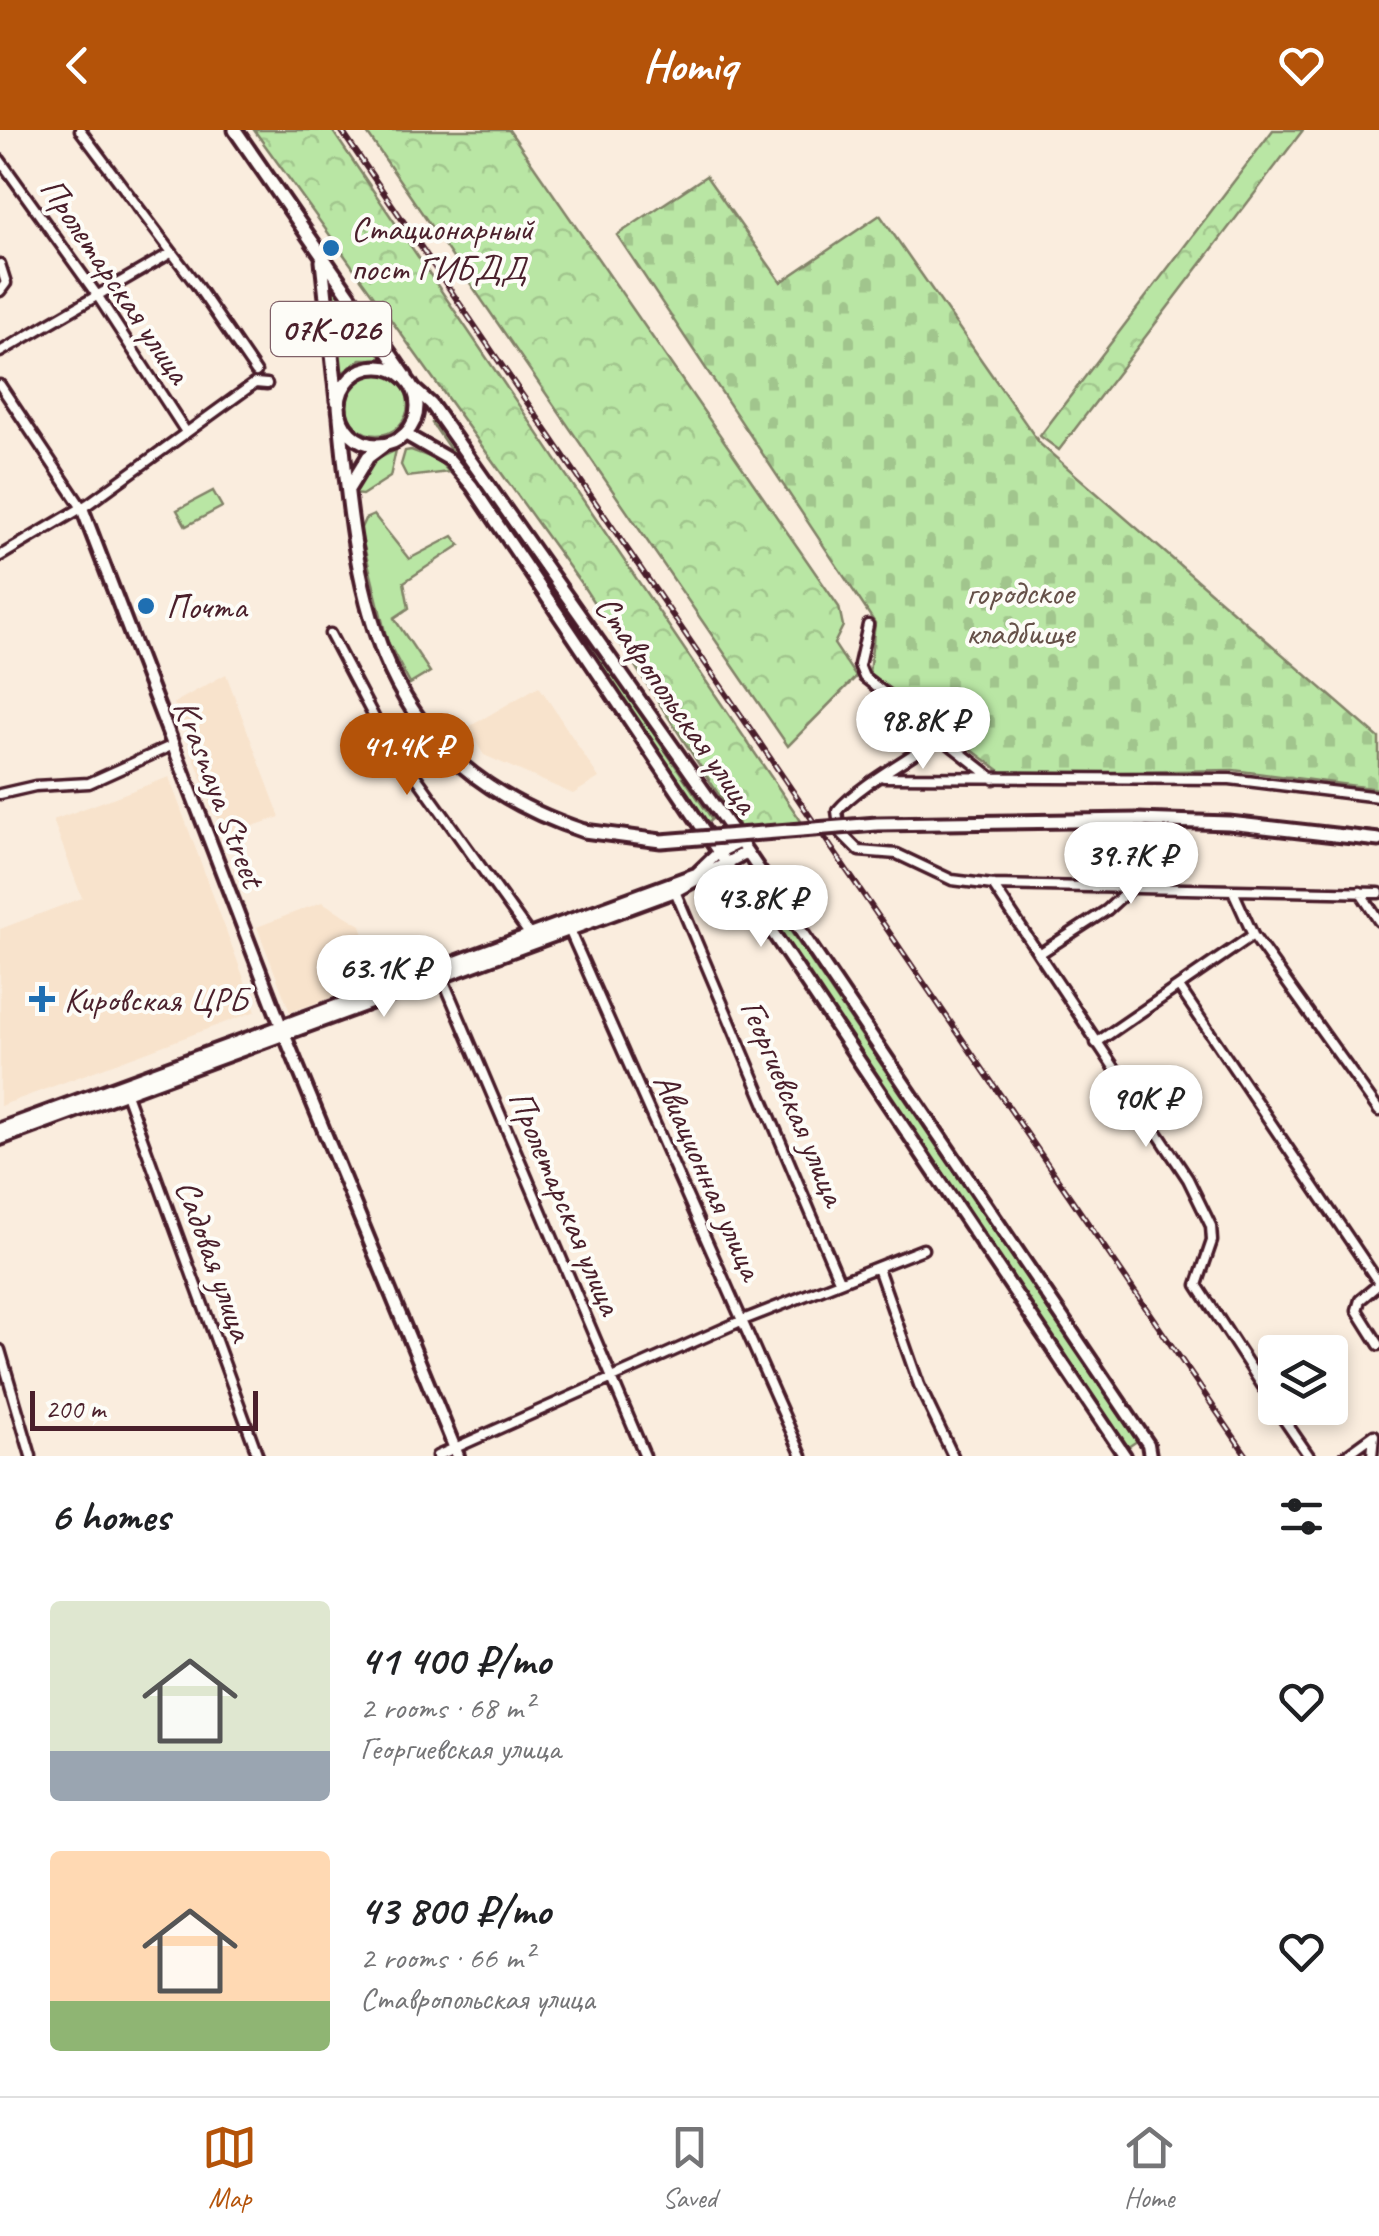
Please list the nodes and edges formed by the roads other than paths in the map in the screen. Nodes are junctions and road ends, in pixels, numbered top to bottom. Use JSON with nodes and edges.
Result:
{"nodes":[{"id":1,"x":80,"y":130,"type":"edge"},
{"id":2,"x":236,"y":130,"type":"edge"},
{"id":3,"x":0,"y":160,"type":"edge"},
{"id":4,"x":320,"y":252,"type":"junction"},
{"id":5,"x":170,"y":254,"type":"junction"},
{"id":6,"x":0,"y":264,"type":"edge"},
{"id":7,"x":0,"y":291,"type":"edge"},
{"id":8,"x":97,"y":295,"type":"junction"},
{"id":9,"x":0,"y":352,"type":"edge"},
{"id":10,"x":256,"y":372,"type":"dead end"},
{"id":11,"x":406,"y":378,"type":"junction"},
{"id":12,"x":267,"y":384,"type":"dead end"},
{"id":13,"x":0,"y":385,"type":"edge"},
{"id":14,"x":414,"y":389,"type":"junction"},
{"id":15,"x":339,"y":412,"type":"junction"},
{"id":16,"x":186,"y":432,"type":"junction"},
{"id":17,"x":405,"y":434,"type":"junction"},
{"id":18,"x":385,"y":445,"type":"junction"},
{"id":19,"x":347,"y":492,"type":"junction"},
{"id":20,"x":82,"y":508,"type":"junction"},
{"id":21,"x":0,"y":556,"type":"edge"},
{"id":22,"x":868,"y":624,"type":"dead end"},
{"id":23,"x":330,"y":634,"type":"dead end"},
{"id":24,"x":940,"y":737,"type":"junction"},
{"id":25,"x":171,"y":746,"type":"junction"},
{"id":26,"x":884,"y":777,"type":"junction"},
{"id":27,"x":994,"y":779,"type":"junction"},
{"id":28,"x":0,"y":794,"type":"edge"},
{"id":29,"x":1379,"y":797,"type":"edge"},
{"id":30,"x":1379,"y":840,"type":"edge"},
{"id":31,"x":744,"y":847,"type":"junction"},
{"id":32,"x":722,"y":856,"type":"junction"},
{"id":33,"x":993,"y":885,"type":"junction"},
{"id":34,"x":1131,"y":888,"type":"junction"},
{"id":35,"x":675,"y":890,"type":"junction"},
{"id":36,"x":1360,"y":892,"type":"junction"},
{"id":37,"x":1379,"y":892,"type":"edge"},
{"id":38,"x":1234,"y":893,"type":"junction"},
{"id":39,"x":1379,"y":921,"type":"edge"},
{"id":40,"x":566,"y":924,"type":"junction"},
{"id":41,"x":529,"y":934,"type":"junction"},
{"id":42,"x":1253,"y":935,"type":"junction"},
{"id":43,"x":1039,"y":954,"type":"junction"},
{"id":44,"x":440,"y":972,"type":"junction"},
{"id":45,"x":1179,"y":987,"type":"junction"},
{"id":46,"x":283,"y":1030,"type":"junction"},
{"id":47,"x":1096,"y":1043,"type":"junction"},
{"id":48,"x":123,"y":1087,"type":"junction"},
{"id":49,"x":1379,"y":1111,"type":"edge"},
{"id":50,"x":0,"y":1128,"type":"edge"},
{"id":51,"x":0,"y":1139,"type":"edge"},
{"id":52,"x":923,"y":1249,"type":"dead end"},
{"id":53,"x":878,"y":1268,"type":"junction"},
{"id":54,"x":839,"y":1280,"type":"junction"},
{"id":55,"x":1379,"y":1283,"type":"edge"},
{"id":56,"x":743,"y":1320,"type":"junction"},
{"id":57,"x":1379,"y":1345,"type":"edge"},
{"id":58,"x":0,"y":1350,"type":"edge"},
{"id":59,"x":610,"y":1378,"type":"junction"},
{"id":60,"x":1258,"y":1378,"type":"edge"},
{"id":61,"x":1289,"y":1425,"type":"edge"},
{"id":62,"x":456,"y":1452,"type":"edge"},
{"id":63,"x":31,"y":1456,"type":"edge"},
{"id":64,"x":258,"y":1456,"type":"edge"},
{"id":65,"x":438,"y":1456,"type":"edge"},
{"id":66,"x":645,"y":1456,"type":"edge"},
{"id":67,"x":802,"y":1456,"type":"edge"},
{"id":68,"x":953,"y":1456,"type":"edge"},
{"id":69,"x":1126,"y":1456,"type":"edge"},
{"id":70,"x":1150,"y":1456,"type":"edge"},
{"id":71,"x":1309,"y":1456,"type":"edge"},
{"id":72,"x":1346,"y":1456,"type":"edge"},
{"id":73,"x":1372,"y":1456,"type":"edge"}],
"edges":[{"from":1,"to":5,"type":"street"},
{"from":2,"to":4,"type":"main road","number":"07К-026"},
{"from":3,"to":8,"type":"street","name":"Пролетарская улица"},
{"from":4,"to":11,"type":"main road","number":"07К-026"},
{"from":4,"to":15,"type":"main road","number":"07К-026"},
{"from":5,"to":8,"type":"street"},
{"from":5,"to":10,"type":"street"},
{"from":6,"to":7,"type":"street"},
{"from":8,"to":9,"type":"street"},
{"from":8,"to":16,"type":"street","name":"Пролетарская улица"},
{"from":11,"to":14,"type":"main road"},
{"from":11,"to":15,"type":"main road"},
{"from":12,"to":16,"type":"street"},
{"from":13,"to":20,"type":"street","name":"Krasnaya Street"},
{"from":14,"to":17,"type":"main road"},
{"from":14,"to":31,"type":"main road","name":"Ставропольская улица"},
{"from":15,"to":18,"type":"main road"},
{"from":15,"to":19,"type":"main road"},
{"from":16,"to":20,"type":"street"},
{"from":17,"to":18,"type":"main road"},
{"from":17,"to":32,"type":"main road","name":"Ставропольская улица"},
{"from":18,"to":19,"type":"main road"},
{"from":19,"to":30,"type":"main road","bridge":true},
{"from":20,"to":21,"type":"street"},
{"from":20,"to":25,"type":"main road","name":"Krasnaya Street"},
{"from":22,"to":24,"type":"street"},
{"from":23,"to":41,"type":"street"},
{"from":24,"to":26,"type":"street"},
{"from":24,"to":27,"type":"street"},
{"from":25,"to":28,"type":"street"},
{"from":25,"to":46,"type":"main road","name":"Krasnaya Street"},
{"from":26,"to":27,"type":"street"},
{"from":26,"to":33,"type":"street"},
{"from":27,"to":29,"type":"street"},
{"from":31,"to":32,"type":"main road"},
{"from":31,"to":70,"type":"main road","name":"Ставропольская улица"},
{"from":32,"to":35,"type":"main road"},
{"from":32,"to":40,"type":"main road"},
{"from":32,"to":69,"type":"main road","name":"Ставропольская улица"},
{"from":33,"to":34,"type":"street"},
{"from":33,"to":43,"type":"street"},
{"from":34,"to":38,"type":"street"},
{"from":34,"to":43,"type":"street"},
{"from":35,"to":40,"type":"main road"},
{"from":35,"to":54,"type":"street","name":"Георгиевская улица"},
{"from":36,"to":37,"type":"street"},
{"from":36,"to":38,"type":"street"},
{"from":36,"to":39,"type":"street"},
{"from":38,"to":42,"type":"street"},
{"from":40,"to":41,"type":"main road"},
{"from":40,"to":44,"type":"main road"},
{"from":40,"to":56,"type":"street","name":"Авиационная улица"},
{"from":41,"to":44,"type":"main road"},
{"from":42,"to":45,"type":"street"},
{"from":42,"to":49,"type":"street"},
{"from":43,"to":47,"type":"street"},
{"from":44,"to":46,"type":"main road"},
{"from":44,"to":59,"type":"street","name":"Пролетарская улица"},
{"from":45,"to":47,"type":"street"},
{"from":45,"to":55,"type":"street"},
{"from":46,"to":48,"type":"main road"},
{"from":46,"to":62,"type":"main road","name":"Krasnaya Street"},
{"from":47,"to":60,"type":"street"},
{"from":48,"to":50,"type":"main road"},
{"from":48,"to":51,"type":"main road"},
{"from":48,"to":64,"type":"street","name":"Садовая улица"},
{"from":52,"to":53,"type":"street"},
{"from":53,"to":54,"type":"street"},
{"from":53,"to":68,"type":"street"},
{"from":54,"to":56,"type":"street"},
{"from":55,"to":57,"type":"street"},
{"from":56,"to":59,"type":"street"},
{"from":56,"to":67,"type":"street","name":"Авиационная улица"},
{"from":58,"to":63,"type":"street"},
{"from":59,"to":62,"type":"street"},
{"from":59,"to":66,"type":"street","name":"Пролетарская улица"},
{"from":61,"to":71,"type":"street"},
{"from":62,"to":65,"type":"street"},
{"from":72,"to":73,"type":"street"}]}
